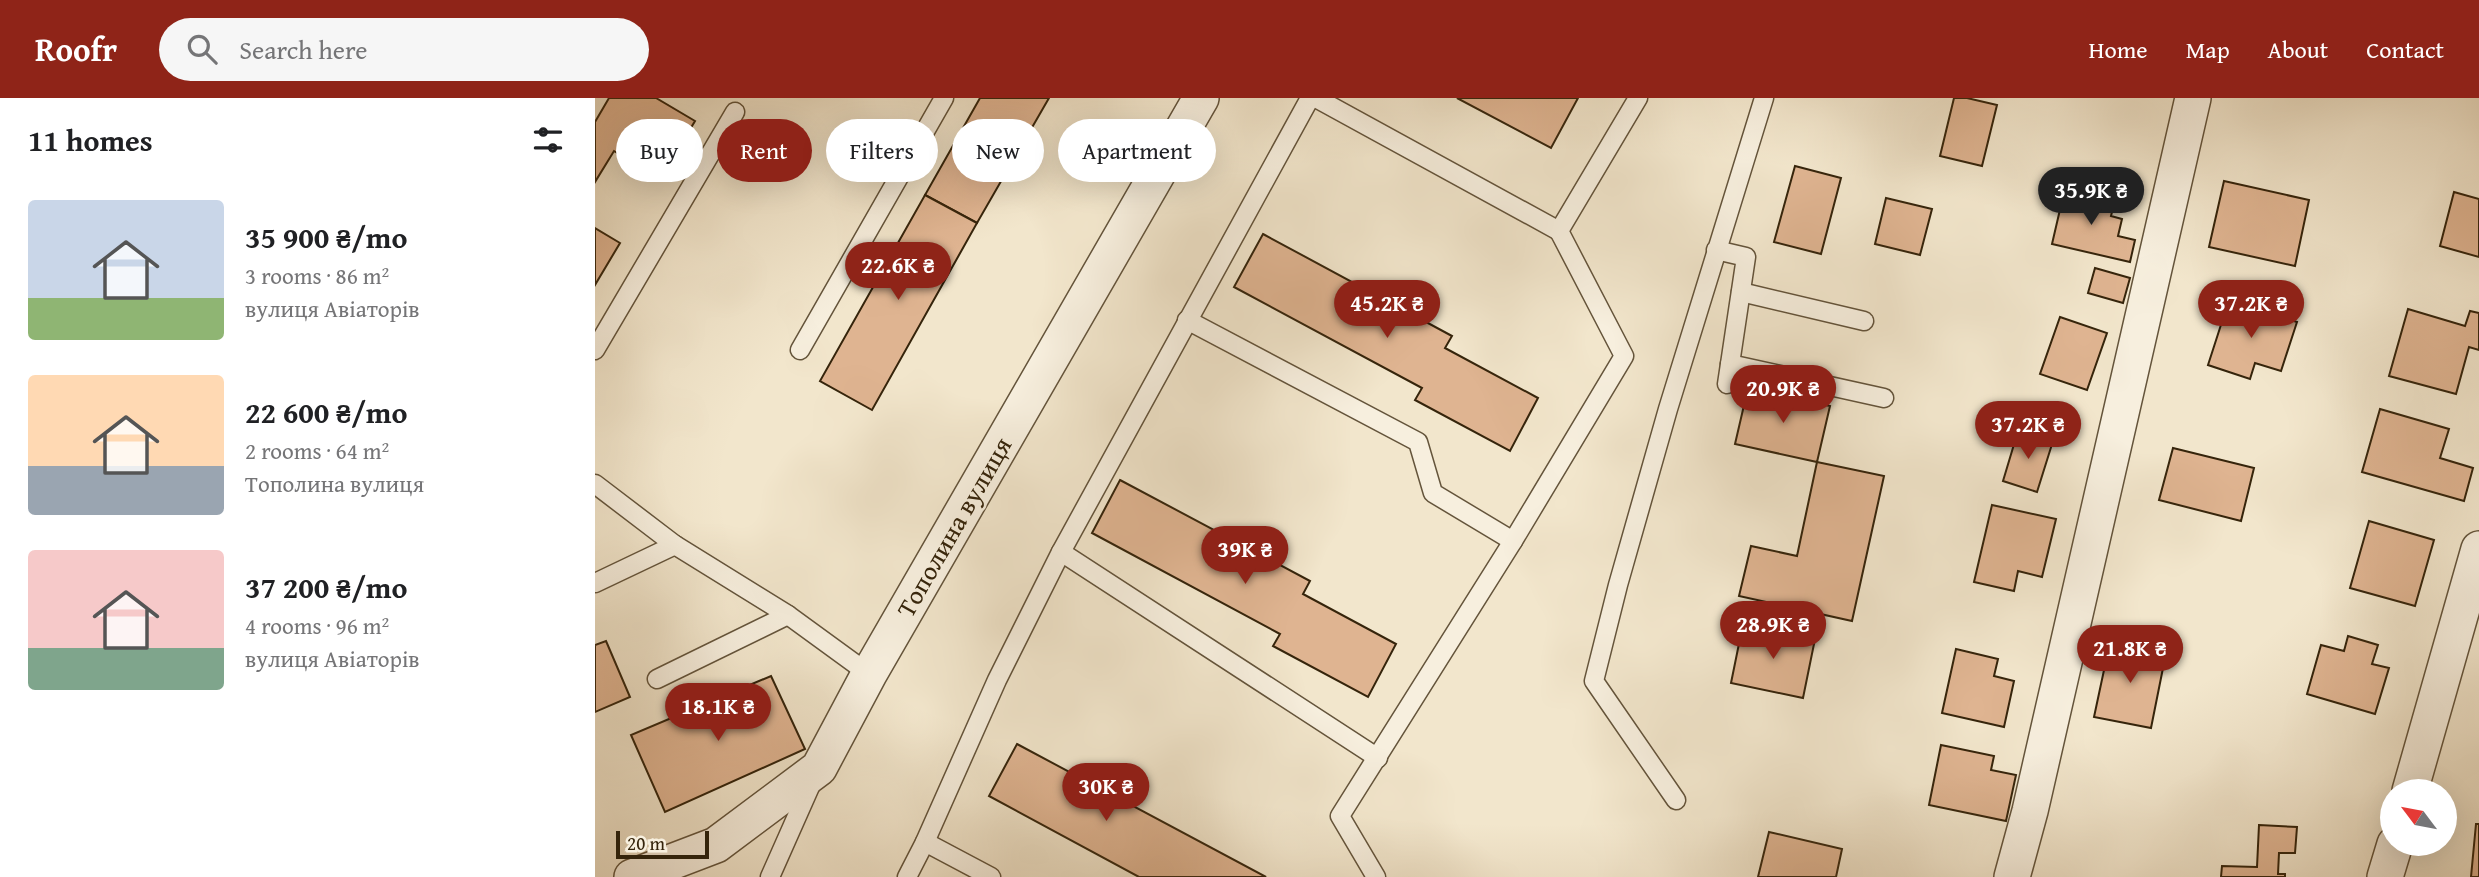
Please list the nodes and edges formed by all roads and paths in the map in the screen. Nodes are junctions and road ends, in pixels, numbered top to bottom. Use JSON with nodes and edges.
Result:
{"nodes":[{"id":1,"x":944,"y":98,"type":"edge"},
{"id":2,"x":1201,"y":98,"type":"edge"},
{"id":3,"x":1310,"y":98,"type":"edge"},
{"id":4,"x":1316,"y":98,"type":"edge"},
{"id":5,"x":1638,"y":98,"type":"edge"},
{"id":6,"x":1765,"y":98,"type":"edge"},
{"id":7,"x":2193,"y":98,"type":"edge"},
{"id":8,"x":735,"y":112,"type":"dead end"},
{"id":9,"x":1559,"y":231,"type":"junction"},
{"id":10,"x":1716,"y":250,"type":"junction"},
{"id":11,"x":1741,"y":292,"type":"junction"},
{"id":12,"x":1187,"y":320,"type":"junction"},
{"id":13,"x":1864,"y":321,"type":"dead end"},
{"id":14,"x":595,"y":350,"type":"edge"},
{"id":15,"x":800,"y":350,"type":"dead end"},
{"id":16,"x":1730,"y":364,"type":"junction"},
{"id":17,"x":1727,"y":384,"type":"dead end"},
{"id":18,"x":1884,"y":398,"type":"dead end"},
{"id":19,"x":595,"y":484,"type":"edge"},
{"id":20,"x":1513,"y":541,"type":"junction"},
{"id":21,"x":675,"y":545,"type":"junction"},
{"id":22,"x":2479,"y":549,"type":"edge"},
{"id":23,"x":1061,"y":552,"type":"junction"},
{"id":24,"x":595,"y":583,"type":"edge"},
{"id":25,"x":787,"y":615,"type":"junction"},
{"id":26,"x":869,"y":674,"type":"junction"},
{"id":27,"x":657,"y":678,"type":"dead end"},
{"id":28,"x":1378,"y":758,"type":"junction"},
{"id":29,"x":819,"y":768,"type":"junction"},
{"id":30,"x":2413,"y":779,"type":"edge"},
{"id":31,"x":1676,"y":800,"type":"dead end"},
{"id":32,"x":925,"y":842,"type":"junction"},
{"id":33,"x":2391,"y":856,"type":"edge"},
{"id":34,"x":632,"y":877,"type":"edge"},
{"id":35,"x":770,"y":877,"type":"edge"},
{"id":36,"x":907,"y":877,"type":"edge"},
{"id":37,"x":991,"y":877,"type":"edge"},
{"id":38,"x":1376,"y":877,"type":"edge"},
{"id":39,"x":2013,"y":877,"type":"edge"},
{"id":40,"x":2385,"y":877,"type":"edge"}],
"edges":[{"from":1,"to":15,"type":"lane"},
{"from":2,"to":26,"type":"street","name":"Тополина вулиця"},
{"from":3,"to":12,"type":"lane"},
{"from":4,"to":9,"type":"lane"},
{"from":5,"to":9,"type":"lane"},
{"from":6,"to":10,"type":"lane"},
{"from":7,"to":39,"type":"street"},
{"from":8,"to":14,"type":"lane"},
{"from":9,"to":20,"type":"lane"},
{"from":10,"to":11,"type":"lane"},
{"from":10,"to":31,"type":"lane"},
{"from":11,"to":13,"type":"lane"},
{"from":11,"to":16,"type":"lane"},
{"from":12,"to":20,"type":"lane"},
{"from":12,"to":23,"type":"lane"},
{"from":16,"to":17,"type":"lane"},
{"from":16,"to":18,"type":"lane"},
{"from":19,"to":21,"type":"lane"},
{"from":20,"to":28,"type":"lane"},
{"from":21,"to":24,"type":"lane"},
{"from":21,"to":25,"type":"lane"},
{"from":22,"to":30,"type":"street"},
{"from":23,"to":28,"type":"lane"},
{"from":23,"to":32,"type":"lane"},
{"from":25,"to":26,"type":"lane"},
{"from":25,"to":27,"type":"lane"},
{"from":26,"to":29,"type":"street","name":"Тополина вулиця"},
{"from":28,"to":38,"type":"lane"},
{"from":29,"to":34,"type":"street","name":"Тополина вулиця"},
{"from":29,"to":35,"type":"lane"},
{"from":32,"to":36,"type":"lane"},
{"from":32,"to":37,"type":"lane"},
{"from":33,"to":40,"type":"street"}]}
